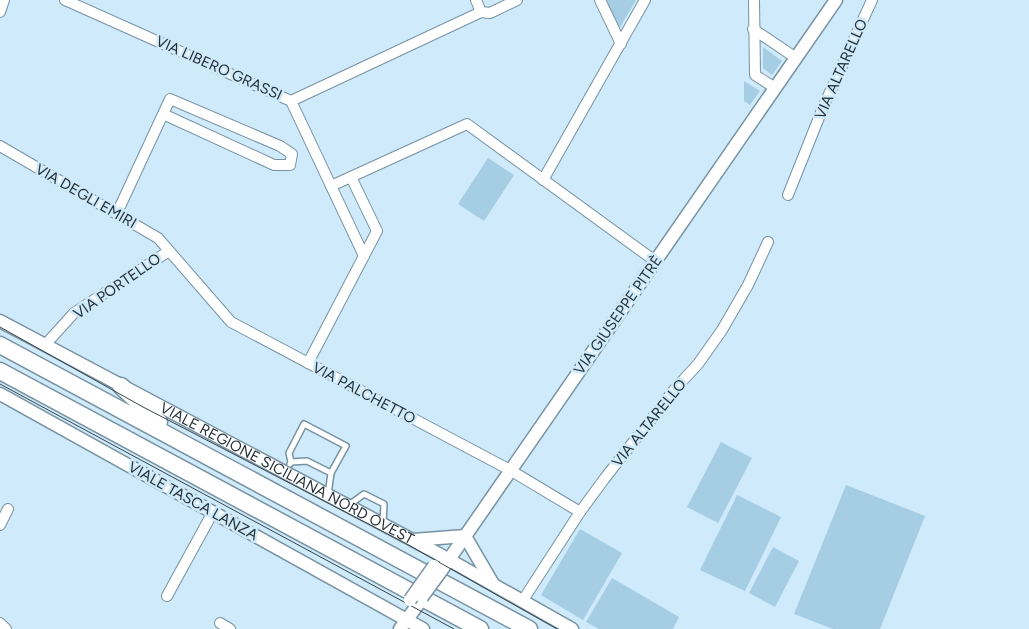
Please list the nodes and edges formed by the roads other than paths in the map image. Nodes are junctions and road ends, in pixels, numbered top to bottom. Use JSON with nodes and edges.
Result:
{"nodes":[{"id":1,"x":4,"y":0,"type":"edge"},
{"id":2,"x":65,"y":0,"type":"edge"},
{"id":3,"x":476,"y":0,"type":"edge"},
{"id":4,"x":517,"y":0,"type":"edge"},
{"id":5,"x":600,"y":0,"type":"edge"},
{"id":6,"x":645,"y":0,"type":"edge"},
{"id":7,"x":754,"y":0,"type":"edge"},
{"id":8,"x":836,"y":0,"type":"edge"},
{"id":9,"x":872,"y":0,"type":"edge"},
{"id":10,"x":0,"y":12,"type":"edge"},
{"id":11,"x":481,"y":12,"type":"junction"},
{"id":12,"x":753,"y":29,"type":"junction"},
{"id":13,"x":621,"y":44,"type":"junction"},
{"id":14,"x":796,"y":58,"type":"junction"},
{"id":15,"x":775,"y":88,"type":"junction"},
{"id":16,"x":291,"y":100,"type":"junction"},
{"id":17,"x":163,"y":114,"type":"junction"},
{"id":18,"x":0,"y":146,"type":"edge"},
{"id":19,"x":350,"y":177,"type":"junction"},
{"id":20,"x":543,"y":180,"type":"junction"},
{"id":21,"x":331,"y":186,"type":"junction"},
{"id":22,"x":788,"y":195,"type":"dead end"},
{"id":23,"x":117,"y":213,"type":"junction"},
{"id":24,"x":768,"y":242,"type":"dead end"},
{"id":25,"x":168,"y":251,"type":"junction"},
{"id":26,"x":364,"y":256,"type":"junction"},
{"id":27,"x":655,"y":261,"type":"junction"},
{"id":28,"x":0,"y":321,"type":"edge"},
{"id":29,"x":0,"y":344,"type":"edge"},
{"id":30,"x":45,"y":345,"type":"junction"},
{"id":31,"x":308,"y":363,"type":"junction"},
{"id":32,"x":0,"y":370,"type":"edge"},
{"id":33,"x":121,"y":386,"type":"junction"},
{"id":34,"x":0,"y":394,"type":"edge"},
{"id":35,"x":173,"y":436,"type":"junction"},
{"id":36,"x":288,"y":467,"type":"junction"},
{"id":37,"x":510,"y":470,"type":"junction"},
{"id":38,"x":331,"y":473,"type":"junction"},
{"id":39,"x":328,"y":496,"type":"junction"},
{"id":40,"x":348,"y":506,"type":"junction"},
{"id":41,"x":8,"y":509,"type":"dead end"},
{"id":42,"x":213,"y":512,"type":"junction"},
{"id":43,"x":580,"y":512,"type":"junction"},
{"id":44,"x":0,"y":525,"type":"edge"},
{"id":45,"x":383,"y":525,"type":"junction"},
{"id":46,"x":465,"y":536,"type":"junction"},
{"id":47,"x":413,"y":540,"type":"junction"},
{"id":48,"x":437,"y":553,"type":"junction"},
{"id":49,"x":449,"y":559,"type":"junction"},
{"id":50,"x":438,"y":569,"type":"junction"},
{"id":51,"x":493,"y":584,"type":"junction"},
{"id":52,"x":167,"y":596,"type":"dead end"},
{"id":53,"x":523,"y":600,"type":"junction"},
{"id":54,"x":414,"y":601,"type":"junction"},
{"id":55,"x":386,"y":608,"type":"junction"},
{"id":56,"x":220,"y":623,"type":"dead end"},
{"id":57,"x":0,"y":624,"type":"edge"},
{"id":58,"x":403,"y":624,"type":"edge"},
{"id":59,"x":6,"y":629,"type":"edge"},
{"id":60,"x":230,"y":629,"type":"edge"},
{"id":61,"x":423,"y":629,"type":"edge"},
{"id":62,"x":480,"y":629,"type":"edge"},
{"id":63,"x":529,"y":629,"type":"edge"},
{"id":64,"x":572,"y":629,"type":"edge"}],
"edges":[{"from":1,"to":10,"type":"street"},
{"from":2,"to":16,"type":"street","name":"VIA LIBERO GRASSI"},
{"from":3,"to":11,"type":"street"},
{"from":4,"to":11,"type":"street","name":"VIA LIBERO GRASSI"},
{"from":5,"to":13,"type":"street"},
{"from":6,"to":13,"type":"street"},
{"from":7,"to":12,"type":"street"},
{"from":8,"to":14,"type":"street","name":"VIA GIUSEPPE PITRÈ"},
{"from":9,"to":22,"type":"street","name":"VIA ALTARELLO"},
{"from":11,"to":16,"type":"street","name":"VIA LIBERO GRASSI"},
{"from":12,"to":14,"type":"street"},
{"from":12,"to":15,"type":"street"},
{"from":13,"to":20,"type":"street"},
{"from":14,"to":15,"type":"street","name":"VIA GIUSEPPE PITRÈ"},
{"from":15,"to":27,"type":"street","name":"VIA GIUSEPPE PITRÈ"},
{"from":16,"to":21,"type":"street"},
{"from":17,"to":17,"type":"street"},
{"from":17,"to":23,"type":"street"},
{"from":18,"to":23,"type":"street","name":"VIA DEGLI EMIRI"},
{"from":19,"to":20,"type":"street"},
{"from":19,"to":21,"type":"street"},
{"from":19,"to":26,"type":"street"},
{"from":20,"to":27,"type":"street"},
{"from":21,"to":26,"type":"street"},
{"from":23,"to":25,"type":"street","name":"VIA DEGLI EMIRI"},
{"from":24,"to":43,"type":"street","name":"VIA ALTARELLO"},
{"from":25,"to":30,"type":"street","name":"VIA PORTELLO"},
{"from":25,"to":31,"type":"street","name":"VIA PALCHETTO"},
{"from":26,"to":31,"type":"street"},
{"from":27,"to":37,"type":"street","name":"VIA GIUSEPPE PITRÈ"},
{"from":28,"to":30,"type":"street","name":"VIALE REGIONE SICILIANA NORD OVEST"},
{"from":29,"to":35,"type":"main road","name":"VIALE REGIONE SICILIANA NORD OVEST"},
{"from":30,"to":33,"type":"street","name":"VIALE REGIONE SICILIANA NORD OVEST"},
{"from":31,"to":37,"type":"street","name":"VIA PALCHETTO"},
{"from":32,"to":62,"type":"main road"},
{"from":33,"to":35,"type":"main road"},
{"from":33,"to":36,"type":"street","name":"VIALE REGIONE SICILIANA NORD OVEST"},
{"from":34,"to":42,"type":"street","name":"VIALE TASCA LANZA"},
{"from":35,"to":63,"type":"main road","name":"VIALE REGIONE SICILIANA NORD OVEST"},
{"from":36,"to":38,"type":"lane"},
{"from":36,"to":38,"type":"lane"},
{"from":36,"to":39,"type":"street","name":"VIALE REGIONE SICILIANA NORD OVEST"},
{"from":37,"to":43,"type":"street","name":"VIA PALCHETTO"},
{"from":37,"to":46,"type":"street","name":"VIA GIUSEPPE PITRÈ"},
{"from":38,"to":39,"type":"lane"},
{"from":39,"to":40,"type":"street","name":"VIALE REGIONE SICILIANA NORD OVEST"},
{"from":40,"to":45,"type":"street","name":"VIALE REGIONE SICILIANA NORD OVEST"},
{"from":40,"to":45,"type":"lane"},
{"from":41,"to":44,"type":"street"},
{"from":42,"to":52,"type":"street"},
{"from":42,"to":55,"type":"street","name":"VIALE TASCA LANZA"},
{"from":43,"to":53,"type":"street","name":"VIA ALTARELLO"},
{"from":45,"to":47,"type":"street","name":"VIALE REGIONE SICILIANA NORD OVEST"},
{"from":46,"to":47,"type":"street"},
{"from":46,"to":49,"type":"street","name":"VIA GIUSEPPE PITRÈ"},
{"from":46,"to":51,"type":"street"},
{"from":47,"to":48,"type":"street","name":"VIALE REGIONE SICILIANA NORD OVEST"},
{"from":48,"to":49,"type":"street","name":"VIALE REGIONE SICILIANA NORD OVEST"},
{"from":48,"to":50,"type":"street","name":"VIA GIUSEPPE PITRÈ"},
{"from":49,"to":50,"type":"street","name":"VIA GIUSEPPE PITRÈ"},
{"from":49,"to":51,"type":"street","name":"VIALE REGIONE SICILIANA NORD OVEST"},
{"from":50,"to":54,"type":"street","name":"VIA GIUSEPPE PITRÈ","bridge":true},
{"from":51,"to":53,"type":"street","name":"VIALE REGIONE SICILIANA NORD OVEST"},
{"from":53,"to":64,"type":"street","name":"VIALE REGIONE SICILIANA NORD OVEST"},
{"from":54,"to":55,"type":"street"},
{"from":54,"to":58,"type":"street","name":"VIA GIUSEPPE PITRÈ"},
{"from":55,"to":58,"type":"street"},
{"from":56,"to":60,"type":"street"},
{"from":57,"to":59,"type":"street"},
{"from":58,"to":61,"type":"street"}]}
